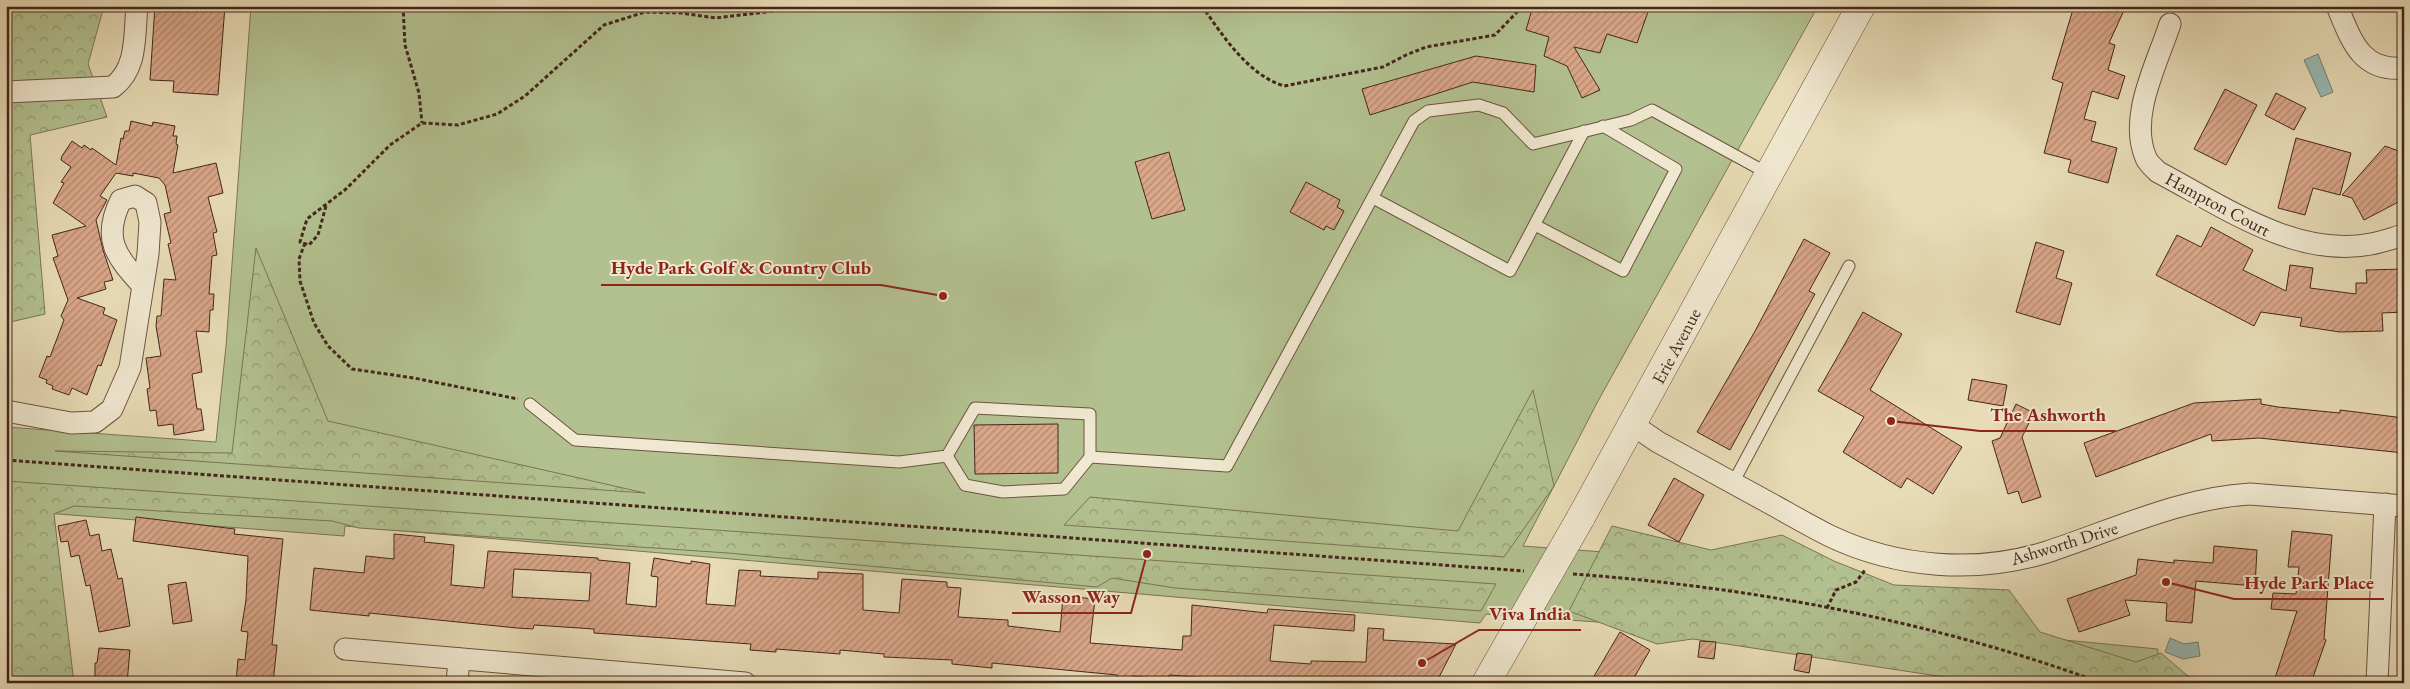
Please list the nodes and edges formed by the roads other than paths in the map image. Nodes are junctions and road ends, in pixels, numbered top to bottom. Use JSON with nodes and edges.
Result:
{"nodes":[{"id":1,"x":137,"y":6,"type":"edge"},
{"id":2,"x":1861,"y":6,"type":"edge"},
{"id":3,"x":2337,"y":6,"type":"edge"},
{"id":4,"x":2170,"y":24,"type":"dead end"},
{"id":5,"x":2404,"y":68,"type":"edge"},
{"id":6,"x":6,"y":92,"type":"edge"},
{"id":7,"x":1603,"y":126,"type":"junction"},
{"id":8,"x":1584,"y":131,"type":"junction"},
{"id":9,"x":1770,"y":174,"type":"junction"},
{"id":10,"x":1373,"y":198,"type":"junction"},
{"id":11,"x":1534,"y":225,"type":"junction"},
{"id":12,"x":2404,"y":235,"type":"edge"},
{"id":13,"x":1849,"y":266,"type":"dead end"},
{"id":14,"x":143,"y":286,"type":"dead end"},
{"id":15,"x":530,"y":404,"type":"road end"},
{"id":16,"x":6,"y":411,"type":"edge"},
{"id":17,"x":1633,"y":425,"type":"junction"},
{"id":18,"x":947,"y":456,"type":"junction"},
{"id":19,"x":1090,"y":457,"type":"junction"},
{"id":20,"x":1733,"y":483,"type":"junction"},
{"id":21,"x":2395,"y":505,"type":"edge"},
{"id":22,"x":345,"y":649,"type":"dead end"},
{"id":23,"x":459,"y":659,"type":"junction"},
{"id":24,"x":457,"y":683,"type":"edge"},
{"id":25,"x":745,"y":683,"type":"edge"},
{"id":26,"x":1486,"y":683,"type":"edge"},
{"id":27,"x":2377,"y":683,"type":"edge"}],
"edges":[{"from":1,"to":6,"type":"street"},
{"from":2,"to":9,"type":"street","name":"Erie Avenue"},
{"from":3,"to":5,"type":"street"},
{"from":4,"to":12,"type":"street","name":"Hampton Court"},
{"from":7,"to":8,"type":"lane"},
{"from":7,"to":9,"type":"lane"},
{"from":7,"to":11,"type":"lane"},
{"from":8,"to":10,"type":"lane"},
{"from":8,"to":11,"type":"lane"},
{"from":9,"to":17,"type":"street","name":"Erie Avenue"},
{"from":10,"to":11,"type":"lane"},
{"from":10,"to":19,"type":"lane"},
{"from":13,"to":20,"type":"lane"},
{"from":14,"to":16,"type":"street"},
{"from":15,"to":18,"type":"lane"},
{"from":17,"to":20,"type":"street","name":"Ashworth Drive"},
{"from":17,"to":26,"type":"street","name":"Erie Avenue","bridge":true},
{"from":18,"to":19,"type":"lane"},
{"from":18,"to":19,"type":"lane"},
{"from":20,"to":21,"type":"street","name":"Ashworth Drive"},
{"from":21,"to":27,"type":"street"},
{"from":22,"to":23,"type":"street"},
{"from":23,"to":24,"type":"street"},
{"from":23,"to":25,"type":"street"}]}
